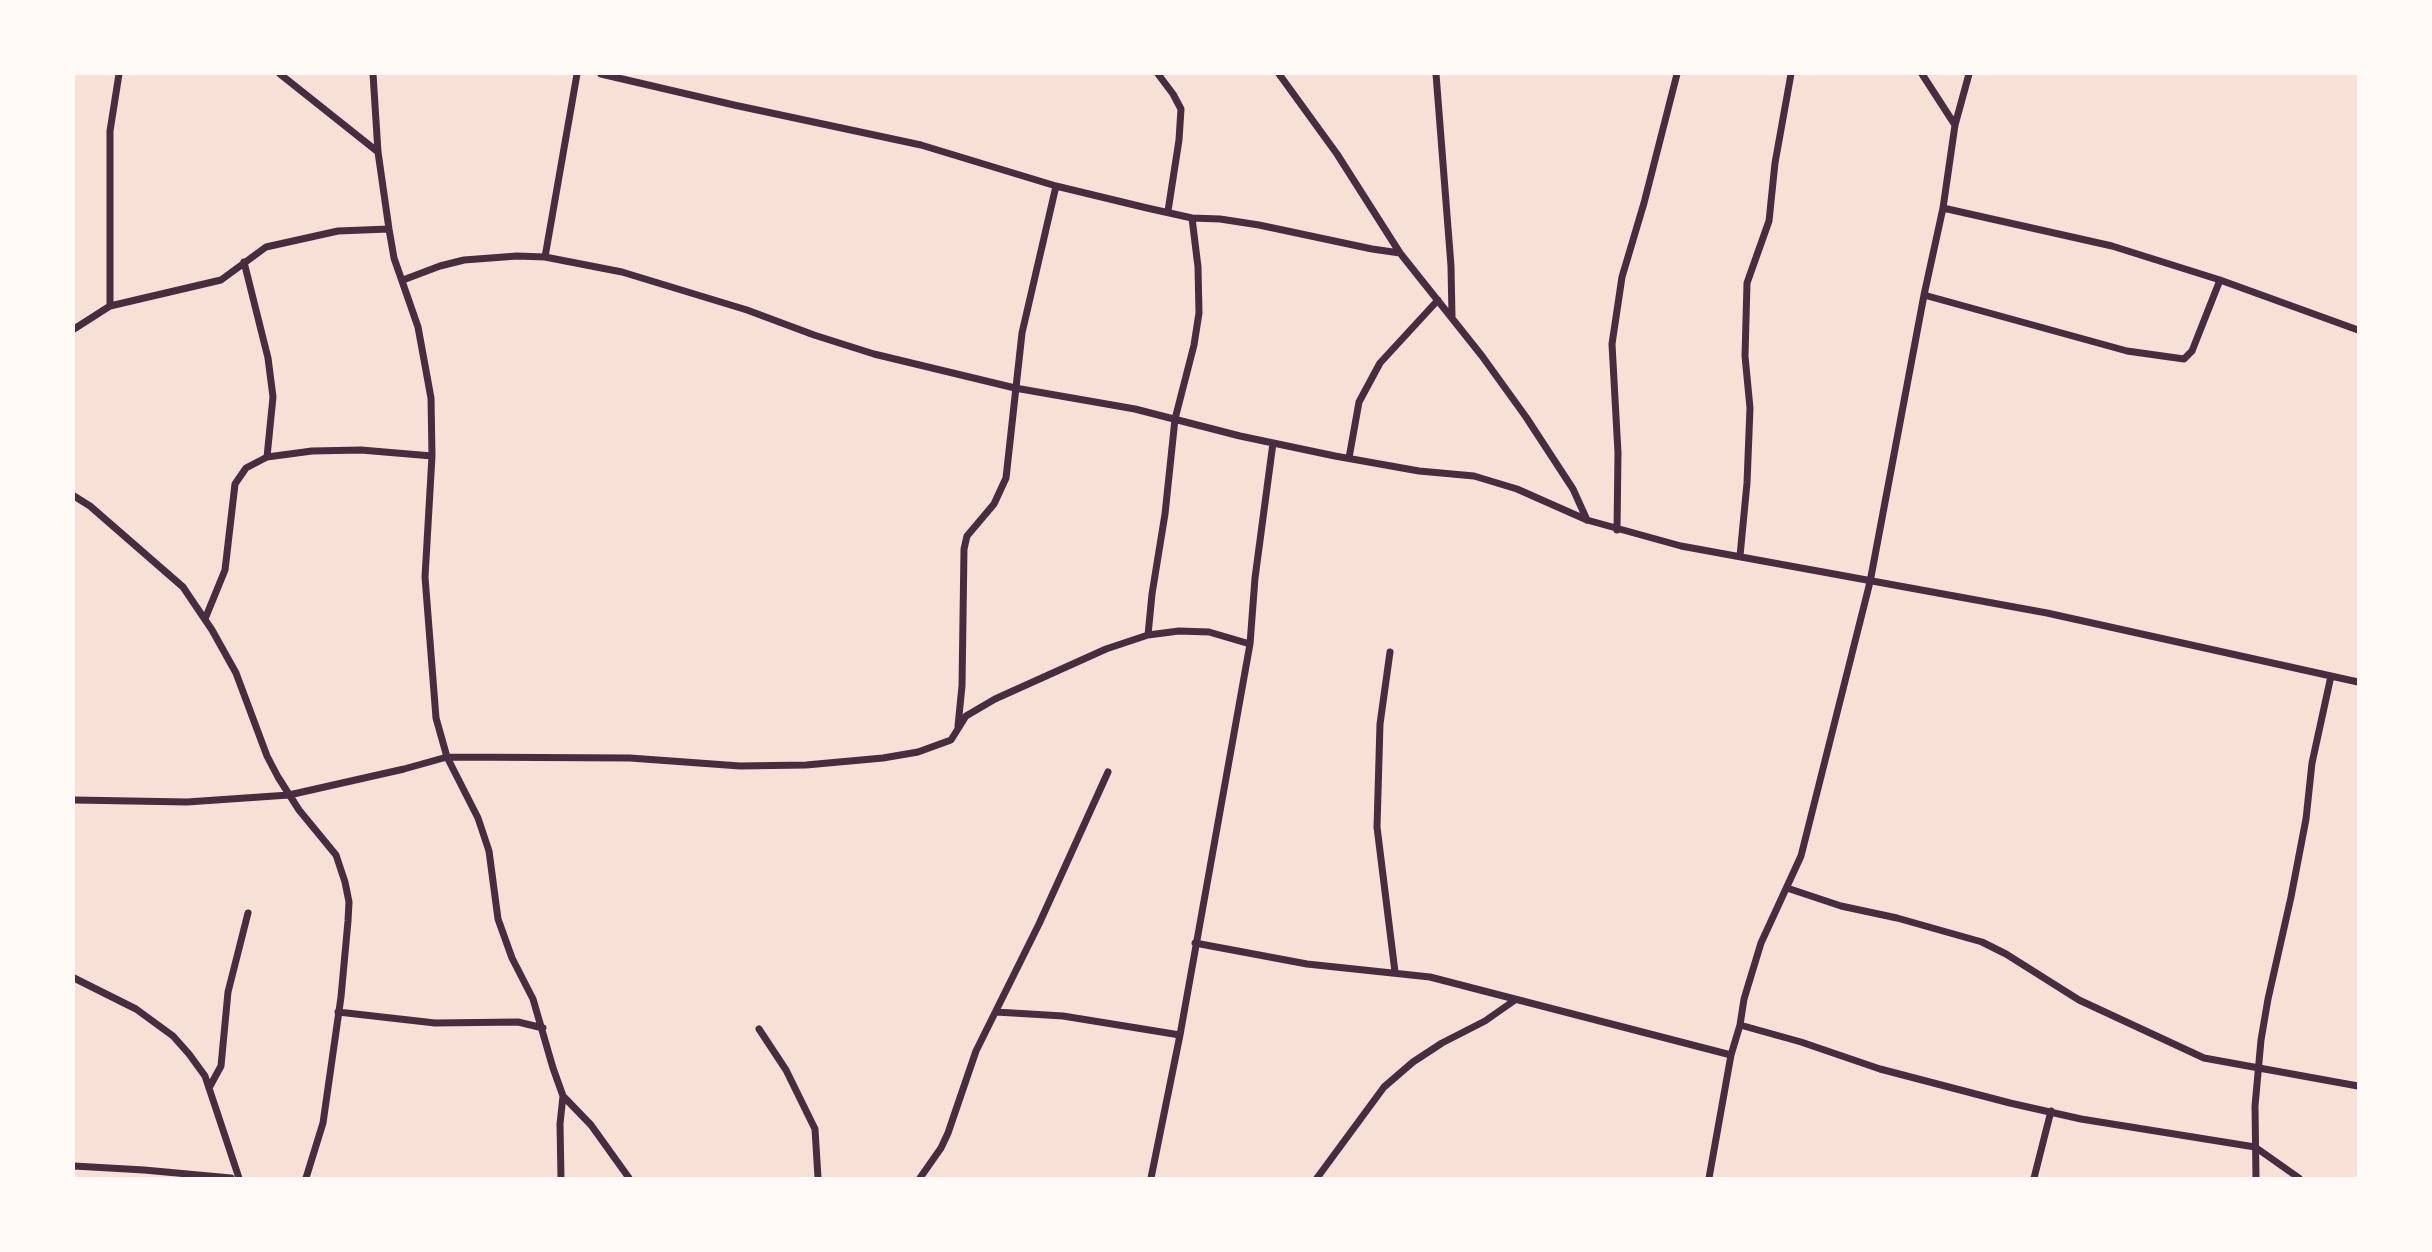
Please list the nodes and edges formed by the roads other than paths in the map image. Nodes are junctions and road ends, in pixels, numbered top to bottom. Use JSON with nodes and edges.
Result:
{"nodes":[{"id":1,"x":119,"y":74,"type":"edge"},
{"id":2,"x":280,"y":74,"type":"edge"},
{"id":3,"x":373,"y":74,"type":"edge"},
{"id":4,"x":578,"y":74,"type":"edge"},
{"id":5,"x":601,"y":74,"type":"edge"},
{"id":6,"x":1158,"y":74,"type":"edge"},
{"id":7,"x":1279,"y":74,"type":"edge"},
{"id":8,"x":1436,"y":74,"type":"edge"},
{"id":9,"x":1678,"y":74,"type":"edge"},
{"id":10,"x":1791,"y":74,"type":"edge"},
{"id":11,"x":1922,"y":74,"type":"edge"},
{"id":12,"x":1969,"y":74,"type":"edge"},
{"id":13,"x":1955,"y":125,"type":"junction"},
{"id":14,"x":378,"y":152,"type":"junction"},
{"id":15,"x":1056,"y":186,"type":"junction"},
{"id":16,"x":1943,"y":208,"type":"junction"},
{"id":17,"x":1168,"y":211,"type":"junction"},
{"id":18,"x":1192,"y":218,"type":"junction"},
{"id":19,"x":388,"y":229,"type":"junction"},
{"id":20,"x":1400,"y":253,"type":"junction"},
{"id":21,"x":545,"y":257,"type":"junction"},
{"id":22,"x":244,"y":262,"type":"junction"},
{"id":23,"x":404,"y":280,"type":"junction"},
{"id":24,"x":2220,"y":280,"type":"junction"},
{"id":25,"x":1924,"y":295,"type":"junction"},
{"id":26,"x":1438,"y":300,"type":"junction"},
{"id":27,"x":110,"y":306,"type":"junction"},
{"id":28,"x":1452,"y":318,"type":"junction"},
{"id":29,"x":74,"y":329,"type":"edge"},
{"id":30,"x":2358,"y":330,"type":"edge"},
{"id":31,"x":1015,"y":388,"type":"junction"},
{"id":32,"x":1175,"y":419,"type":"junction"},
{"id":33,"x":1273,"y":443,"type":"junction"},
{"id":34,"x":432,"y":456,"type":"junction"},
{"id":35,"x":267,"y":457,"type":"junction"},
{"id":36,"x":1349,"y":458,"type":"junction"},
{"id":37,"x":74,"y":496,"type":"edge"},
{"id":38,"x":1587,"y":520,"type":"junction"},
{"id":39,"x":1617,"y":530,"type":"junction"},
{"id":40,"x":1740,"y":556,"type":"junction"},
{"id":41,"x":1870,"y":582,"type":"junction"},
{"id":42,"x":205,"y":619,"type":"junction"},
{"id":43,"x":1148,"y":635,"type":"junction"},
{"id":44,"x":1250,"y":644,"type":"junction"},
{"id":45,"x":1390,"y":652,"type":"dead end"},
{"id":46,"x":2331,"y":676,"type":"junction"},
{"id":47,"x":2358,"y":682,"type":"edge"},
{"id":48,"x":958,"y":730,"type":"junction"},
{"id":49,"x":447,"y":757,"type":"junction"},
{"id":50,"x":1108,"y":772,"type":"dead end"},
{"id":51,"x":289,"y":795,"type":"junction"},
{"id":52,"x":74,"y":800,"type":"edge"},
{"id":53,"x":1787,"y":888,"type":"junction"},
{"id":54,"x":248,"y":913,"type":"dead end"},
{"id":55,"x":1195,"y":943,"type":"junction"},
{"id":56,"x":1395,"y":972,"type":"junction"},
{"id":57,"x":74,"y":978,"type":"edge"},
{"id":58,"x":1515,"y":1000,"type":"junction"},
{"id":59,"x":338,"y":1012,"type":"junction"},
{"id":60,"x":996,"y":1012,"type":"junction"},
{"id":61,"x":1740,"y":1025,"type":"junction"},
{"id":62,"x":543,"y":1028,"type":"junction"},
{"id":63,"x":759,"y":1029,"type":"dead end"},
{"id":64,"x":1180,"y":1035,"type":"junction"},
{"id":65,"x":1731,"y":1055,"type":"junction"},
{"id":66,"x":2260,"y":1068,"type":"junction"},
{"id":67,"x":2358,"y":1086,"type":"edge"},
{"id":68,"x":209,"y":1087,"type":"junction"},
{"id":69,"x":563,"y":1096,"type":"junction"},
{"id":70,"x":2052,"y":1111,"type":"junction"},
{"id":71,"x":2255,"y":1147,"type":"junction"},
{"id":72,"x":74,"y":1166,"type":"edge"},
{"id":73,"x":232,"y":1178,"type":"edge"},
{"id":74,"x":239,"y":1178,"type":"edge"},
{"id":75,"x":306,"y":1178,"type":"edge"},
{"id":76,"x":561,"y":1178,"type":"edge"},
{"id":77,"x":629,"y":1178,"type":"edge"},
{"id":78,"x":818,"y":1178,"type":"edge"},
{"id":79,"x":920,"y":1178,"type":"edge"},
{"id":80,"x":1151,"y":1178,"type":"edge"},
{"id":81,"x":1317,"y":1178,"type":"edge"},
{"id":82,"x":1709,"y":1178,"type":"edge"},
{"id":83,"x":2034,"y":1178,"type":"edge"},
{"id":84,"x":2256,"y":1178,"type":"edge"},
{"id":85,"x":2299,"y":1178,"type":"edge"}],
"edges":[{"from":1,"to":27,"type":"street"},
{"from":2,"to":14,"type":"street"},
{"from":3,"to":14,"type":"street"},
{"from":4,"to":21,"type":"street"},
{"from":5,"to":15,"type":"street"},
{"from":6,"to":17,"type":"street"},
{"from":7,"to":20,"type":"street"},
{"from":8,"to":28,"type":"street"},
{"from":9,"to":39,"type":"street"},
{"from":10,"to":40,"type":"street"},
{"from":11,"to":13,"type":"street"},
{"from":12,"to":13,"type":"street"},
{"from":13,"to":16,"type":"street"},
{"from":14,"to":19,"type":"street"},
{"from":15,"to":17,"type":"street"},
{"from":15,"to":31,"type":"street"},
{"from":16,"to":24,"type":"street"},
{"from":16,"to":25,"type":"street"},
{"from":17,"to":18,"type":"street"},
{"from":18,"to":20,"type":"street"},
{"from":18,"to":32,"type":"street"},
{"from":19,"to":22,"type":"street"},
{"from":19,"to":23,"type":"street"},
{"from":20,"to":26,"type":"street"},
{"from":21,"to":23,"type":"street"},
{"from":21,"to":31,"type":"street"},
{"from":22,"to":27,"type":"street"},
{"from":22,"to":35,"type":"street"},
{"from":23,"to":34,"type":"street"},
{"from":24,"to":25,"type":"street"},
{"from":24,"to":30,"type":"street"},
{"from":25,"to":41,"type":"street"},
{"from":26,"to":28,"type":"street"},
{"from":26,"to":36,"type":"street"},
{"from":27,"to":29,"type":"street"},
{"from":28,"to":38,"type":"street"},
{"from":31,"to":32,"type":"street"},
{"from":31,"to":48,"type":"street"},
{"from":32,"to":33,"type":"street"},
{"from":32,"to":43,"type":"street"},
{"from":33,"to":36,"type":"street"},
{"from":33,"to":44,"type":"street"},
{"from":34,"to":35,"type":"street"},
{"from":34,"to":49,"type":"street"},
{"from":35,"to":42,"type":"street"},
{"from":36,"to":38,"type":"street"},
{"from":37,"to":42,"type":"street"},
{"from":38,"to":39,"type":"street"},
{"from":39,"to":40,"type":"street"},
{"from":40,"to":41,"type":"street"},
{"from":41,"to":46,"type":"street"},
{"from":41,"to":53,"type":"street"},
{"from":42,"to":51,"type":"street"},
{"from":43,"to":44,"type":"street"},
{"from":43,"to":48,"type":"street"},
{"from":44,"to":55,"type":"street"},
{"from":45,"to":56,"type":"street"},
{"from":46,"to":47,"type":"street"},
{"from":46,"to":66,"type":"street"},
{"from":48,"to":49,"type":"street"},
{"from":49,"to":51,"type":"street"},
{"from":49,"to":62,"type":"street"},
{"from":50,"to":60,"type":"street"},
{"from":51,"to":52,"type":"street"},
{"from":51,"to":59,"type":"street"},
{"from":53,"to":61,"type":"street"},
{"from":53,"to":66,"type":"street"},
{"from":54,"to":68,"type":"street"},
{"from":55,"to":56,"type":"street"},
{"from":55,"to":64,"type":"street"},
{"from":56,"to":58,"type":"street"},
{"from":57,"to":68,"type":"street"},
{"from":58,"to":65,"type":"street"},
{"from":58,"to":81,"type":"street"},
{"from":59,"to":62,"type":"street"},
{"from":59,"to":75,"type":"street"},
{"from":60,"to":64,"type":"street"},
{"from":60,"to":79,"type":"street"},
{"from":61,"to":65,"type":"street"},
{"from":61,"to":70,"type":"street"},
{"from":62,"to":69,"type":"street"},
{"from":63,"to":78,"type":"street"},
{"from":64,"to":80,"type":"street"},
{"from":65,"to":82,"type":"street"},
{"from":66,"to":67,"type":"street"},
{"from":66,"to":71,"type":"street"},
{"from":68,"to":74,"type":"street"},
{"from":69,"to":76,"type":"street"},
{"from":69,"to":77,"type":"street"},
{"from":70,"to":71,"type":"street"},
{"from":70,"to":83,"type":"street"},
{"from":71,"to":84,"type":"street"},
{"from":71,"to":85,"type":"street"},
{"from":72,"to":73,"type":"street"}]}
